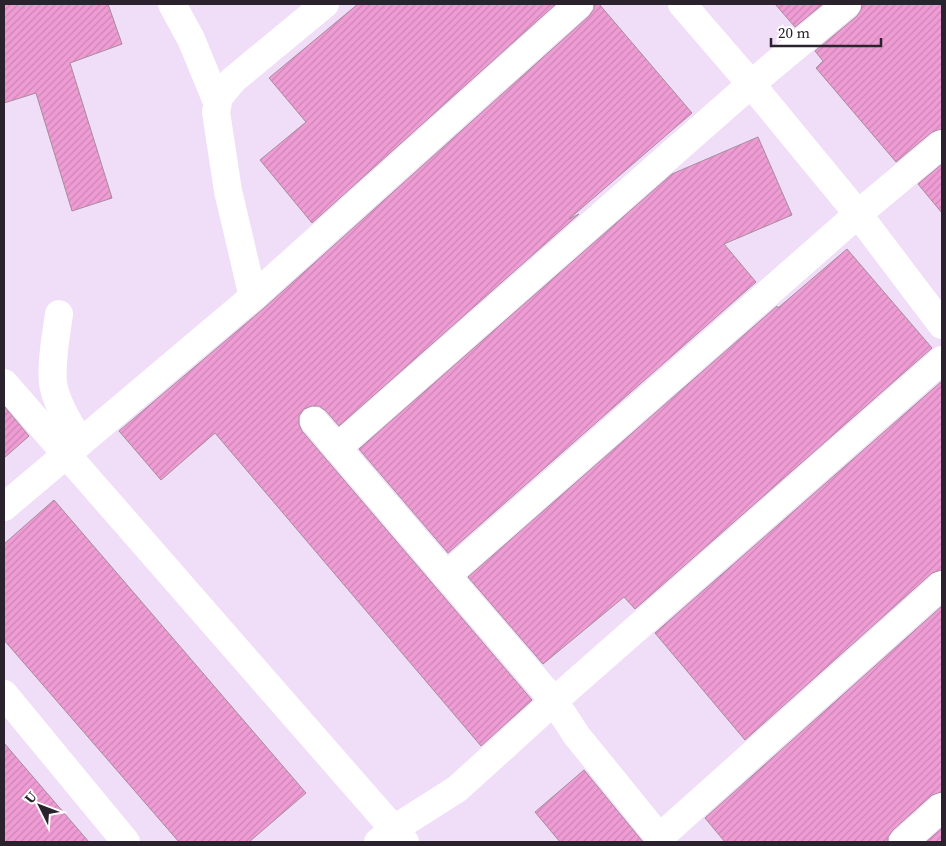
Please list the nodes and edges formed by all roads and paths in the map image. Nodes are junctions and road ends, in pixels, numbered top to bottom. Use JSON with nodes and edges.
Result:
{"nodes":[{"id":1,"x":172,"y":4,"type":"edge"},
{"id":2,"x":325,"y":4,"type":"edge"},
{"id":3,"x":579,"y":4,"type":"edge"},
{"id":4,"x":682,"y":4,"type":"edge"},
{"id":5,"x":847,"y":4,"type":"edge"},
{"id":6,"x":751,"y":84,"type":"junction"},
{"id":7,"x":217,"y":102,"type":"junction"},
{"id":8,"x":942,"y":144,"type":"edge"},
{"id":9,"x":858,"y":214,"type":"junction"},
{"id":10,"x":253,"y":296,"type":"junction"},
{"id":11,"x":59,"y":314,"type":"dead end"},
{"id":12,"x":942,"y":325,"type":"edge"},
{"id":13,"x":942,"y":360,"type":"edge"},
{"id":14,"x":4,"y":383,"type":"edge"},
{"id":15,"x":314,"y":421,"type":"dead end"},
{"id":16,"x":337,"y":448,"type":"junction"},
{"id":17,"x":72,"y":449,"type":"junction"},
{"id":18,"x":4,"y":508,"type":"edge"},
{"id":19,"x":446,"y":576,"type":"junction"},
{"id":20,"x":942,"y":585,"type":"edge"},
{"id":21,"x":554,"y":700,"type":"junction"},
{"id":22,"x":8,"y":708,"type":"edge"},
{"id":23,"x":942,"y":807,"type":"edge"},
{"id":24,"x":392,"y":838,"type":"edge"},
{"id":25,"x":661,"y":840,"type":"edge"},
{"id":26,"x":126,"y":842,"type":"edge"},
{"id":27,"x":903,"y":842,"type":"edge"}],
"edges":[{"from":1,"to":7,"type":"street"},
{"from":2,"to":7,"type":"street"},
{"from":3,"to":10,"type":"street"},
{"from":4,"to":6,"type":"street"},
{"from":5,"to":6,"type":"street"},
{"from":6,"to":9,"type":"street"},
{"from":6,"to":16,"type":"street"},
{"from":7,"to":10,"type":"street"},
{"from":8,"to":9,"type":"street"},
{"from":9,"to":12,"type":"street"},
{"from":9,"to":19,"type":"street"},
{"from":10,"to":17,"type":"street"},
{"from":11,"to":17,"type":"street"},
{"from":13,"to":21,"type":"street"},
{"from":14,"to":17,"type":"street"},
{"from":15,"to":16,"type":"street"},
{"from":16,"to":19,"type":"street"},
{"from":17,"to":18,"type":"street"},
{"from":17,"to":24,"type":"street"},
{"from":19,"to":21,"type":"street"},
{"from":20,"to":25,"type":"street"},
{"from":21,"to":24,"type":"street"},
{"from":21,"to":25,"type":"street"},
{"from":22,"to":26,"type":"street"},
{"from":23,"to":27,"type":"street"}]}
